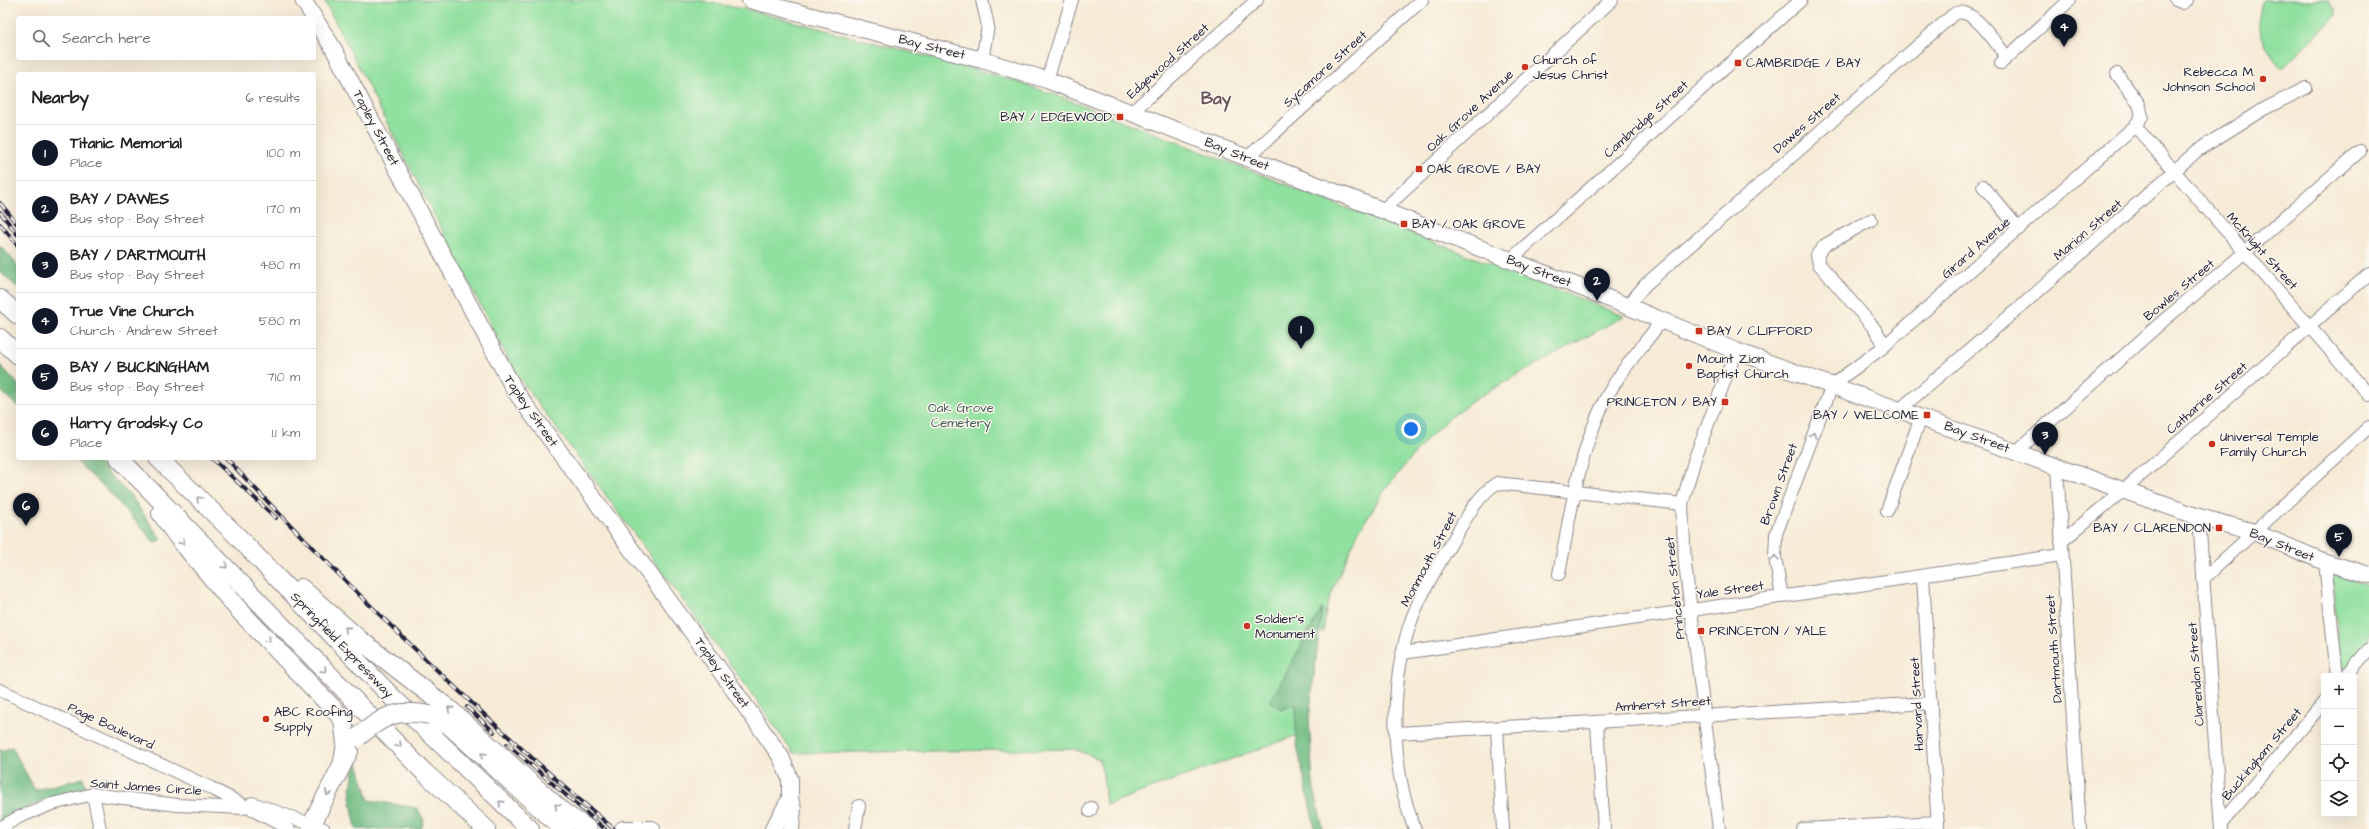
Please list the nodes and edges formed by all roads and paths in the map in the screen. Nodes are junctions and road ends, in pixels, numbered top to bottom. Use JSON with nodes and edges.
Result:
{"nodes":[{"id":1,"x":303,"y":0,"type":"edge"},
{"id":2,"x":750,"y":0,"type":"edge"},
{"id":3,"x":982,"y":0,"type":"edge"},
{"id":4,"x":1072,"y":0,"type":"edge"},
{"id":5,"x":1257,"y":0,"type":"edge"},
{"id":6,"x":1422,"y":0,"type":"edge"},
{"id":7,"x":1612,"y":0,"type":"edge"},
{"id":8,"x":1801,"y":0,"type":"edge"},
{"id":9,"x":2070,"y":0,"type":"edge"},
{"id":10,"x":313,"y":16,"type":"edge"},
{"id":11,"x":316,"y":20,"type":"edge"},
{"id":12,"x":982,"y":60,"type":"junction"},
{"id":13,"x":2117,"y":74,"type":"dead end"},
{"id":14,"x":1047,"y":80,"type":"junction"},
{"id":15,"x":2306,"y":88,"type":"dead end"},
{"id":16,"x":1133,"y":112,"type":"junction"},
{"id":17,"x":2135,"y":126,"type":"junction"},
{"id":18,"x":2360,"y":151,"type":"dead end"},
{"id":19,"x":1247,"y":158,"type":"junction"},
{"id":20,"x":2175,"y":172,"type":"junction"},
{"id":21,"x":1983,"y":186,"type":"dead end"},
{"id":22,"x":1383,"y":210,"type":"junction"},
{"id":23,"x":1870,"y":220,"type":"dead end"},
{"id":24,"x":2019,"y":229,"type":"junction"},
{"id":25,"x":2244,"y":253,"type":"junction"},
{"id":26,"x":1510,"y":260,"type":"junction"},
{"id":27,"x":2369,"y":274,"type":"edge"},
{"id":28,"x":1627,"y":307,"type":"junction"},
{"id":29,"x":1662,"y":320,"type":"junction"},
{"id":30,"x":2310,"y":326,"type":"junction"},
{"id":31,"x":0,"y":338,"type":"edge"},
{"id":32,"x":1882,"y":348,"type":"junction"},
{"id":33,"x":1736,"y":351,"type":"junction"},
{"id":34,"x":16,"y":353,"type":"edge"},
{"id":35,"x":1832,"y":385,"type":"junction"},
{"id":36,"x":2369,"y":395,"type":"edge"},
{"id":37,"x":1899,"y":410,"type":"junction"},
{"id":38,"x":1921,"y":417,"type":"junction"},
{"id":39,"x":2369,"y":427,"type":"edge"},
{"id":40,"x":2016,"y":452,"type":"junction"},
{"id":41,"x":160,"y":460,"type":"edge"},
{"id":42,"x":123,"y":462,"type":"edge"},
{"id":43,"x":2057,"y":468,"type":"junction"},
{"id":44,"x":2124,"y":489,"type":"junction"},
{"id":45,"x":1575,"y":492,"type":"junction"},
{"id":46,"x":1682,"y":504,"type":"junction"},
{"id":47,"x":1887,"y":511,"type":"dead end"},
{"id":48,"x":2200,"y":517,"type":"junction"},
{"id":49,"x":228,"y":527,"type":"junction"},
{"id":50,"x":2254,"y":532,"type":"junction"},
{"id":51,"x":2061,"y":542,"type":"junction"},
{"id":52,"x":2061,"y":554,"type":"junction"},
{"id":53,"x":2325,"y":562,"type":"junction"},
{"id":54,"x":1559,"y":574,"type":"dead end"},
{"id":55,"x":2369,"y":575,"type":"edge"},
{"id":56,"x":1923,"y":577,"type":"junction"},
{"id":57,"x":2203,"y":579,"type":"junction"},
{"id":58,"x":1782,"y":597,"type":"junction"},
{"id":59,"x":1691,"y":610,"type":"junction"},
{"id":60,"x":2369,"y":649,"type":"edge"},
{"id":61,"x":1403,"y":653,"type":"junction"},
{"id":62,"x":2337,"y":673,"type":"edge"},
{"id":63,"x":2349,"y":673,"type":"edge"},
{"id":64,"x":0,"y":690,"type":"edge"},
{"id":65,"x":1931,"y":703,"type":"junction"},
{"id":66,"x":2321,"y":706,"type":"edge"},
{"id":67,"x":1703,"y":715,"type":"junction"},
{"id":68,"x":1597,"y":724,"type":"junction"},
{"id":69,"x":1497,"y":728,"type":"junction"},
{"id":70,"x":1397,"y":733,"type":"junction"},
{"id":71,"x":343,"y":761,"type":"junction"},
{"id":72,"x":211,"y":788,"type":"junction"},
{"id":73,"x":93,"y":794,"type":"junction"},
{"id":74,"x":790,"y":799,"type":"junction"},
{"id":75,"x":859,"y":806,"type":"dead end"},
{"id":76,"x":248,"y":808,"type":"junction"},
{"id":77,"x":1938,"y":825,"type":"edge"},
{"id":78,"x":315,"y":827,"type":"edge"},
{"id":79,"x":2221,"y":827,"type":"edge"},
{"id":80,"x":0,"y":828,"type":"edge"},
{"id":81,"x":100,"y":829,"type":"edge"},
{"id":82,"x":289,"y":829,"type":"edge"},
{"id":83,"x":486,"y":829,"type":"edge"},
{"id":84,"x":530,"y":829,"type":"edge"},
{"id":85,"x":563,"y":829,"type":"edge"},
{"id":86,"x":588,"y":829,"type":"edge"},
{"id":87,"x":627,"y":829,"type":"edge"},
{"id":88,"x":652,"y":829,"type":"edge"},
{"id":89,"x":773,"y":829,"type":"edge"},
{"id":90,"x":791,"y":829,"type":"edge"},
{"id":91,"x":855,"y":829,"type":"edge"},
{"id":92,"x":1415,"y":829,"type":"edge"},
{"id":93,"x":1503,"y":829,"type":"edge"},
{"id":94,"x":1604,"y":829,"type":"edge"},
{"id":95,"x":1719,"y":829,"type":"edge"},
{"id":96,"x":1804,"y":829,"type":"edge"},
{"id":97,"x":2080,"y":829,"type":"edge"}],
"edges":[{"from":1,"to":10,"type":"main road","name":"Tapley Street"},
{"from":2,"to":12,"type":"main road","name":"Bay Street"},
{"from":3,"to":12,"type":"street"},
{"from":4,"to":14,"type":"street"},
{"from":5,"to":16,"type":"street","name":"Edgewood Street"},
{"from":6,"to":19,"type":"street","name":"Sycamore Street"},
{"from":7,"to":22,"type":"street","name":"Oak Grove Avenue"},
{"from":8,"to":26,"type":"street","name":"Cambridge Street"},
{"from":9,"to":28,"type":"street","name":"Dawes Street"},
{"from":11,"to":74,"type":"main road","name":"Tapley Street"},
{"from":12,"to":14,"type":"main road","name":"Bay Street"},
{"from":13,"to":17,"type":"street"},
{"from":14,"to":16,"type":"main road","name":"Bay Street"},
{"from":15,"to":20,"type":"street","name":"Marion Street"},
{"from":16,"to":19,"type":"main road","name":"Bay Street"},
{"from":17,"to":20,"type":"street","name":"McKnight Street"},
{"from":17,"to":24,"type":"street","name":"Girard Avenue"},
{"from":18,"to":25,"type":"street","name":"Bowles Street"},
{"from":19,"to":22,"type":"main road","name":"Bay Street"},
{"from":20,"to":25,"type":"street","name":"McKnight Street"},
{"from":20,"to":37,"type":"street","name":"Marion Street"},
{"from":21,"to":24,"type":"street"},
{"from":22,"to":26,"type":"main road","name":"Bay Street"},
{"from":23,"to":32,"type":"street"},
{"from":24,"to":32,"type":"street","name":"Girard Avenue"},
{"from":25,"to":30,"type":"street","name":"McKnight Street"},
{"from":25,"to":40,"type":"street","name":"Bowles Street"},
{"from":26,"to":28,"type":"main road","name":"Bay Street"},
{"from":27,"to":30,"type":"street","name":"Catharine Street"},
{"from":28,"to":29,"type":"main road","name":"Bay Street"},
{"from":29,"to":33,"type":"main road","name":"Bay Street"},
{"from":29,"to":45,"type":"street"},
{"from":30,"to":36,"type":"street","name":"McKnight Street"},
{"from":30,"to":44,"type":"street","name":"Catharine Street"},
{"from":31,"to":34,"type":"highway"},
{"from":32,"to":35,"type":"street","name":"Girard Avenue"},
{"from":33,"to":35,"type":"main road","name":"Bay Street"},
{"from":33,"to":46,"type":"street","name":"Princeton Street"},
{"from":35,"to":37,"type":"main road","name":"Bay Street"},
{"from":58,"to":35,"type":"street","name":"Brown Street","one_way":true},
{"from":37,"to":38,"type":"main road","name":"Bay Street"},
{"from":38,"to":40,"type":"main road","name":"Bay Street"},
{"from":38,"to":47,"type":"street"},
{"from":39,"to":50,"type":"street"},
{"from":40,"to":43,"type":"main road","name":"Bay Street"},
{"from":49,"to":41,"type":"highway","name":"Springfield Expressway","one_way":true},
{"from":42,"to":71,"type":"highway","one_way":true},
{"from":42,"to":83,"type":"highway","one_way":true},
{"from":43,"to":44,"type":"main road","name":"Bay Street"},
{"from":43,"to":51,"type":"street","name":"Dartmouth Street"},
{"from":44,"to":48,"type":"main road","name":"Bay Street"},
{"from":44,"to":51,"type":"street","name":"Catharine Street"},
{"from":45,"to":46,"type":"street","name":"Monmouth Street"},
{"from":45,"to":54,"type":"street"},
{"from":45,"to":61,"type":"street","name":"Monmouth Street"},
{"from":46,"to":59,"type":"street","name":"Princeton Street"},
{"from":48,"to":50,"type":"main road","name":"Bay Street"},
{"from":48,"to":57,"type":"street","name":"Clarendon Street"},
{"from":84,"to":49,"type":"highway","name":"Springfield Expressway","one_way":true},
{"from":86,"to":49,"type":"highway","one_way":true},
{"from":50,"to":53,"type":"main road","name":"Bay Street"},
{"from":50,"to":57,"type":"street"},
{"from":51,"to":52,"type":"street","name":"Dartmouth Street"},
{"from":52,"to":56,"type":"street","name":"Yale Street"},
{"from":52,"to":97,"type":"street","name":"Dartmouth Street"},
{"from":53,"to":55,"type":"main road","name":"Bay Street"},
{"from":53,"to":62,"type":"street"},
{"from":56,"to":58,"type":"street","name":"Yale Street"},
{"from":56,"to":65,"type":"street","name":"Harvard Street"},
{"from":57,"to":79,"type":"street","name":"Clarendon Street"},
{"from":58,"to":59,"type":"street","name":"Yale Street"},
{"from":59,"to":61,"type":"street","name":"Yale Street"},
{"from":59,"to":67,"type":"street","name":"Princeton Street"},
{"from":60,"to":63,"type":"street"},
{"from":61,"to":70,"type":"street","name":"Monmouth Street"},
{"from":64,"to":72,"type":"street","name":"Page Boulevard"},
{"from":65,"to":67,"type":"street","name":"Amherst Street"},
{"from":65,"to":77,"type":"street","name":"Harvard Street"},
{"from":66,"to":79,"type":"street","name":"Buckingham Street"},
{"from":67,"to":68,"type":"street","name":"Amherst Street"},
{"from":67,"to":95,"type":"street","name":"Princeton Street"},
{"from":68,"to":69,"type":"street","name":"Amherst Street"},
{"from":68,"to":94,"type":"street"},
{"from":69,"to":70,"type":"street","name":"Amherst Street"},
{"from":69,"to":93,"type":"street"},
{"from":70,"to":92,"type":"street","name":"Monmouth Street"},
{"from":71,"to":78,"type":"highway","one_way":true},
{"from":85,"to":71,"type":"highway","one_way":true,"bridge":true},
{"from":72,"to":76,"type":"street","name":"Page Boulevard"},
{"from":72,"to":78,"type":"street","name":"Page Boulevard"},
{"from":73,"to":76,"type":"street","name":"Saint James Circle"},
{"from":73,"to":80,"type":"street","name":"Saint James Circle"},
{"from":73,"to":81,"type":"street"},
{"from":74,"to":89,"type":"main road","name":"Tapley Street"},
{"from":74,"to":90,"type":"main road","name":"Tapley Street"},
{"from":75,"to":91,"type":"street"},
{"from":76,"to":82,"type":"street","name":"Page Boulevard"},
{"from":77,"to":96,"type":"street"},
{"from":87,"to":88,"type":"main road"}]}
